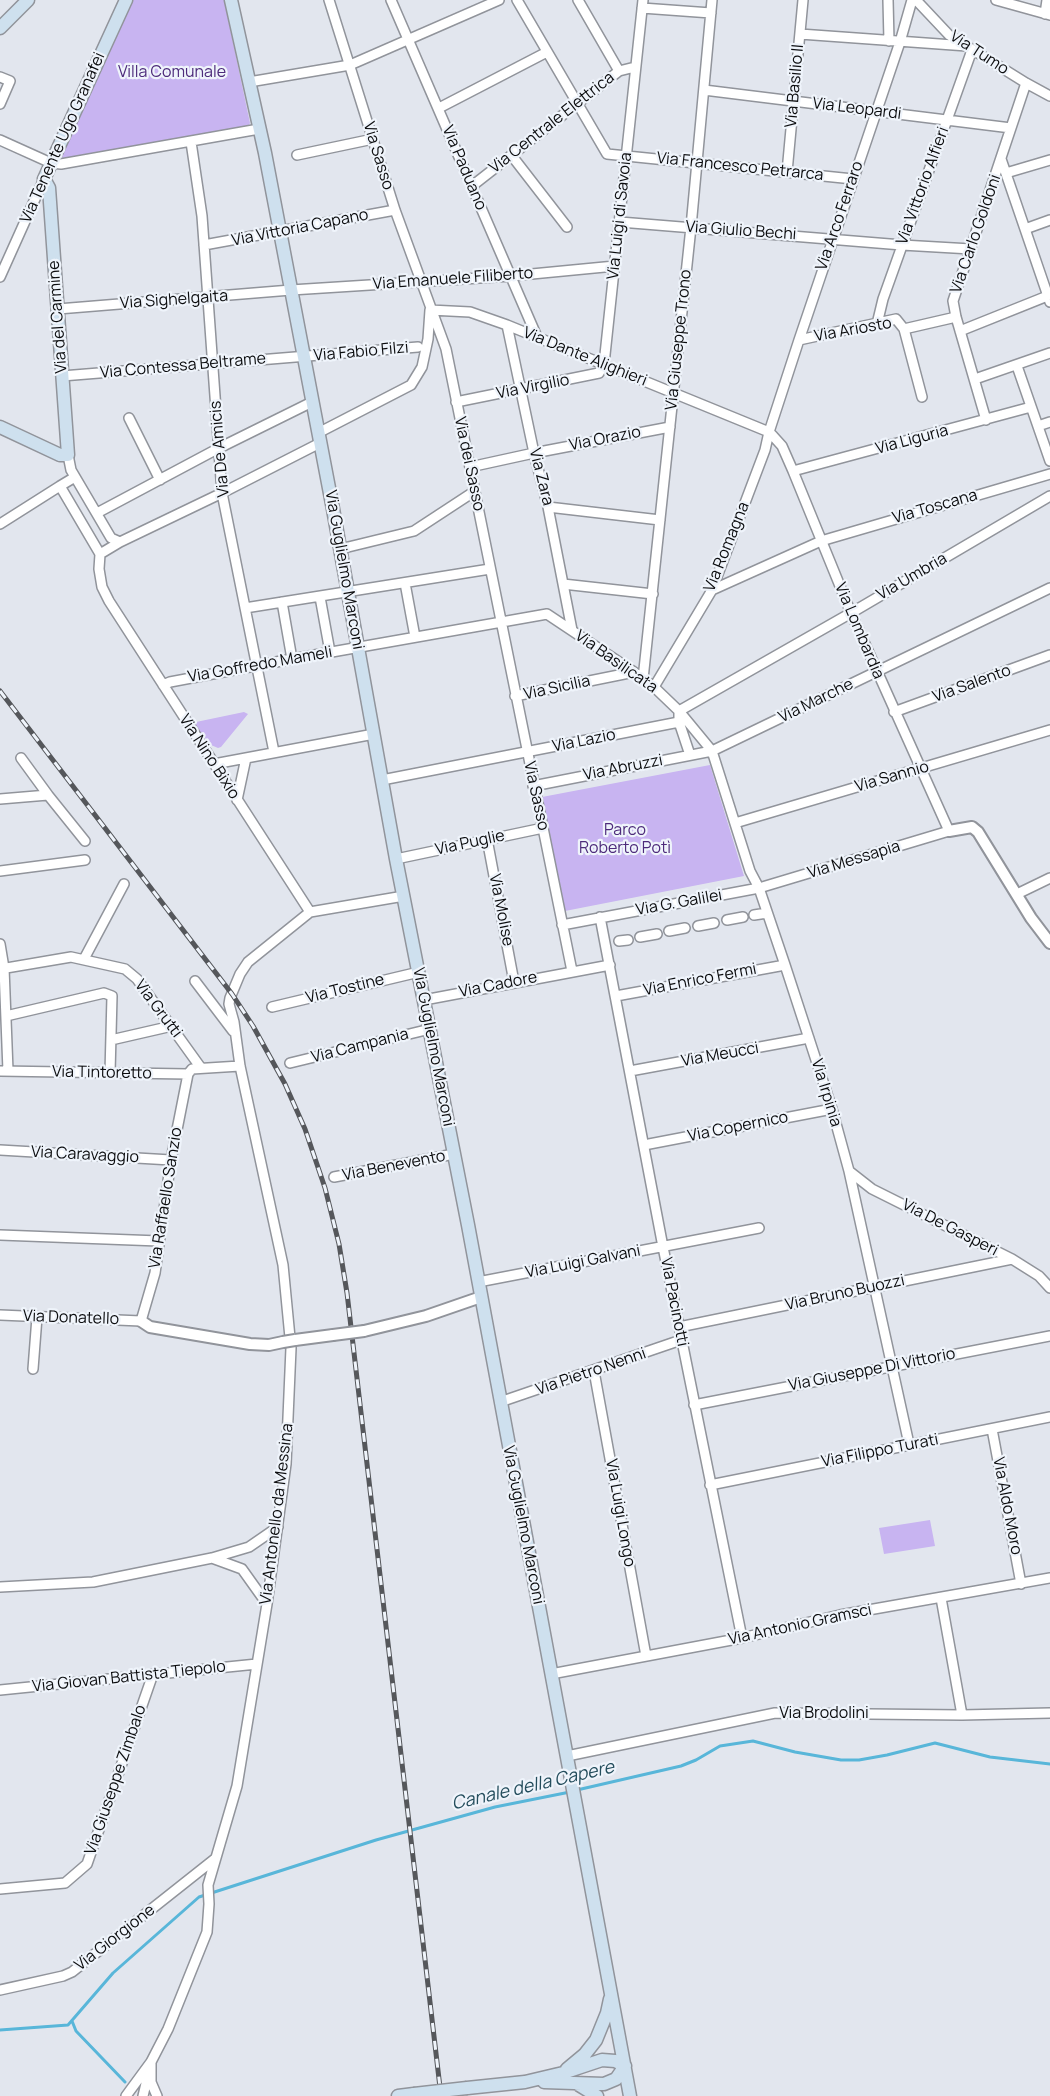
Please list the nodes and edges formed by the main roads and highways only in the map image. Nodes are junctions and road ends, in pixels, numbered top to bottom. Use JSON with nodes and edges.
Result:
{"nodes":[{"id":1,"x":28,"y":0,"type":"edge"},
{"id":2,"x":126,"y":0,"type":"edge"},
{"id":3,"x":231,"y":0,"type":"edge"},
{"id":4,"x":0,"y":28,"type":"edge"},
{"id":5,"x":44,"y":179,"type":"joint"},
{"id":6,"x":0,"y":427,"type":"edge"},
{"id":7,"x":611,"y":1992,"type":"junction"},
{"id":8,"x":625,"y":2066,"type":"junction"},
{"id":9,"x":563,"y":2073,"type":"junction"},
{"id":10,"x":525,"y":2082,"type":"junction"},
{"id":11,"x":576,"y":2083,"type":"junction"},
{"id":12,"x":398,"y":2096,"type":"edge"},
{"id":13,"x":597,"y":2096,"type":"edge"},
{"id":14,"x":630,"y":2096,"type":"edge"}],
"edges":[{"from":1,"to":4,"type":"main road"},
{"from":2,"to":5,"type":"main road","name":"Via Tenente Ugo Granafei"},
{"from":3,"to":7,"type":"main road","name":"Via Guglielmo Marconi"},
{"from":5,"to":6,"type":"main road","name":"Via del Carmine"},
{"from":7,"to":8,"type":"main road","name":"Via Guglielmo Marconi"},
{"from":7,"to":9,"type":"main road"},
{"from":8,"to":9,"type":"main road"},
{"from":8,"to":11,"type":"main road"},
{"from":8,"to":14,"type":"main road","name":"Via Guglielmo Marconi"},
{"from":9,"to":10,"type":"main road"},
{"from":10,"to":11,"type":"main road"},
{"from":10,"to":12,"type":"main road","bridge":true},
{"from":11,"to":13,"type":"main road"}]}
